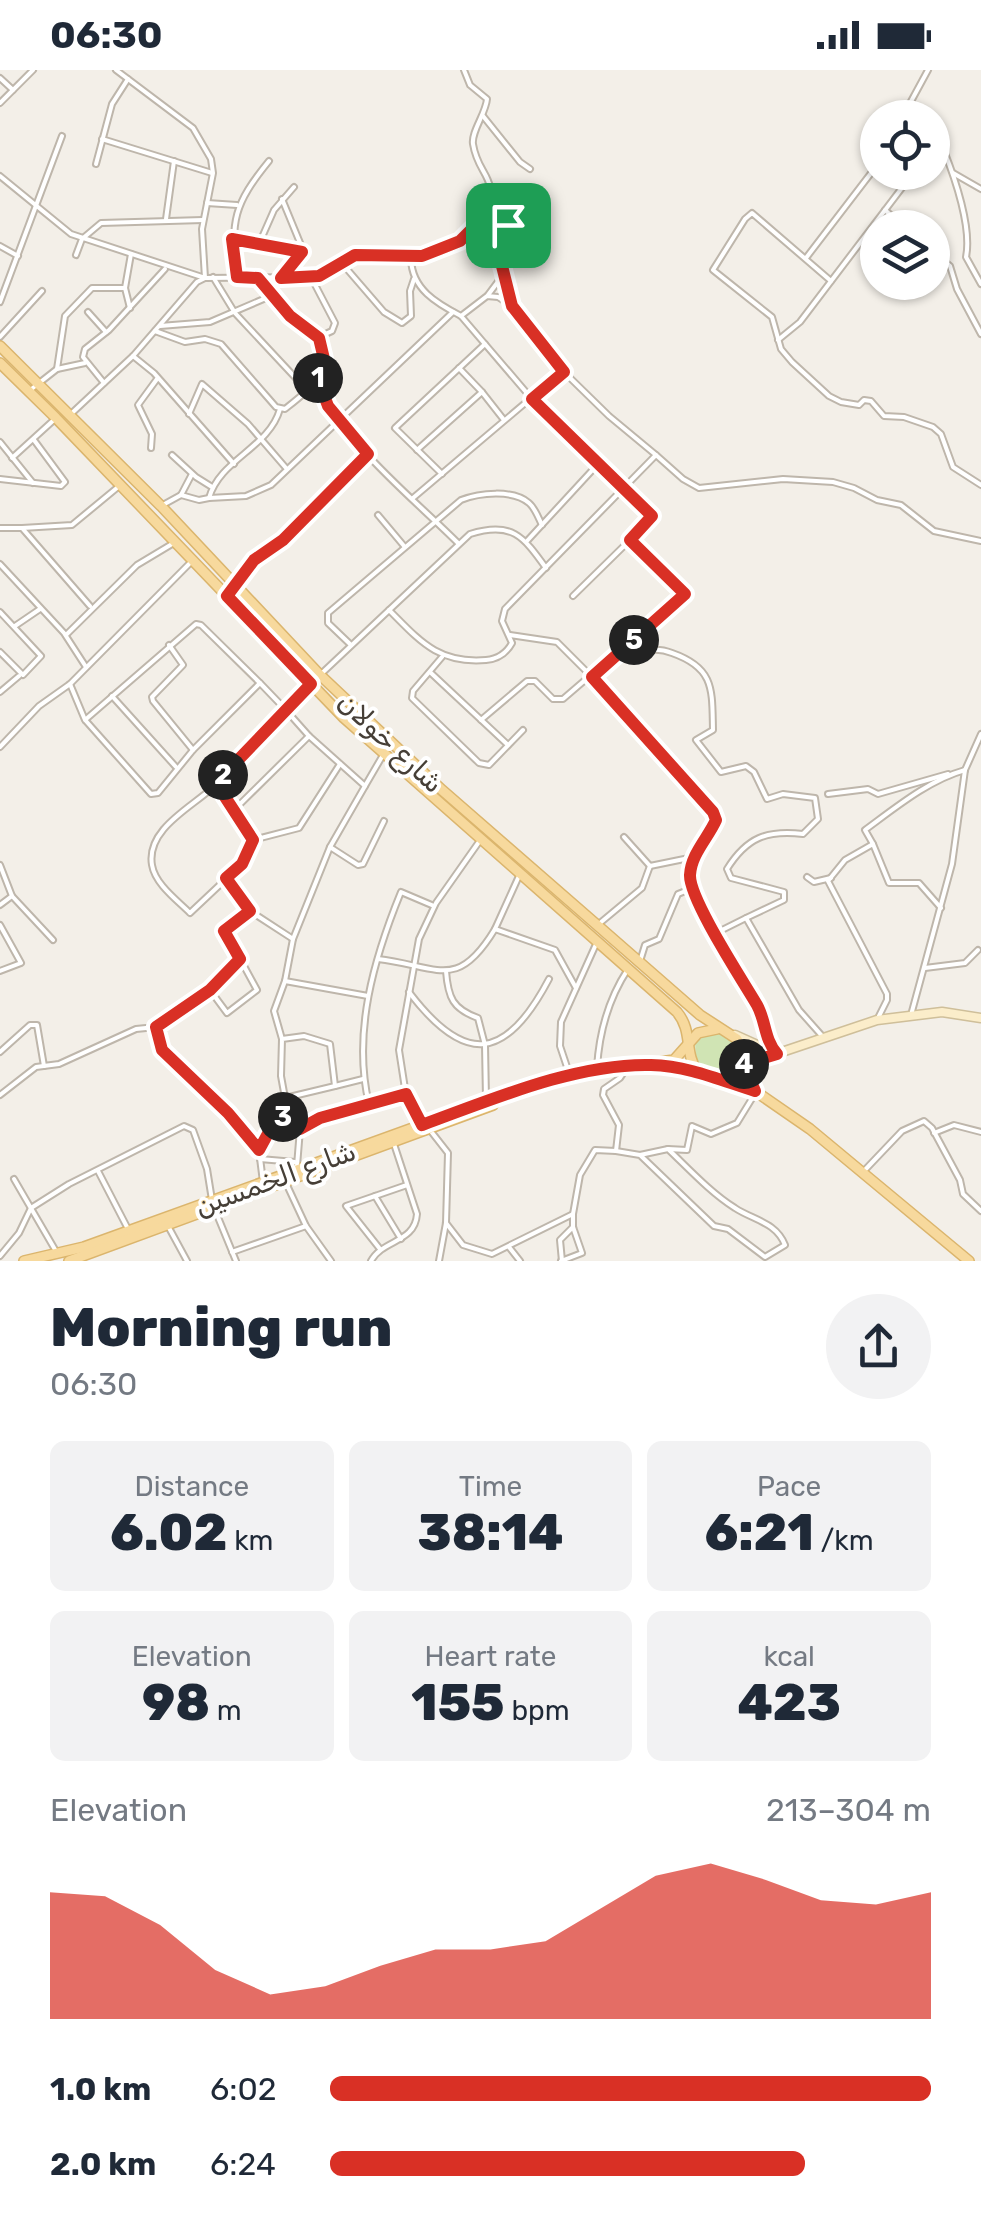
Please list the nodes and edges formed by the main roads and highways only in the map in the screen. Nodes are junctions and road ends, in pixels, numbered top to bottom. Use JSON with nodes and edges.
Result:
{"nodes":[{"id":1,"x":0,"y":346,"type":"edge"},
{"id":2,"x":0,"y":363,"type":"edge"},
{"id":3,"x":438,"y":793,"type":"junction"},
{"id":4,"x":720,"y":1029,"type":"junction"},
{"id":5,"x":692,"y":1044,"type":"junction"},
{"id":6,"x":743,"y":1064,"type":"junction"},
{"id":7,"x":654,"y":1065,"type":"junction"},
{"id":8,"x":697,"y":1071,"type":"junction"},
{"id":9,"x":718,"y":1077,"type":"junction"},
{"id":10,"x":524,"y":1090,"type":"junction"},
{"id":11,"x":756,"y":1092,"type":"junction"},
{"id":12,"x":426,"y":1128,"type":"junction"},
{"id":13,"x":285,"y":1179,"type":"junction"},
{"id":14,"x":214,"y":1204,"type":"junction"},
{"id":15,"x":184,"y":1215,"type":"junction"},
{"id":16,"x":24,"y":1261,"type":"edge"},
{"id":17,"x":69,"y":1261,"type":"edge"},
{"id":18,"x":969,"y":1261,"type":"edge"}],
"edges":[{"from":1,"to":3,"type":"main road","name":"شارع خولان"},
{"from":2,"to":3,"type":"main road","name":"شارع خولان"},
{"from":3,"to":4,"type":"main road","name":"شارع خولان"},
{"from":3,"to":5,"type":"main road","name":"شارع خولان"},
{"from":4,"to":5,"type":"main road"},
{"from":4,"to":6,"type":"main road"},
{"from":5,"to":7,"type":"main road","name":"شارع الخمسين"},
{"from":5,"to":8,"type":"main road"},
{"from":6,"to":9,"type":"main road"},
{"from":6,"to":11,"type":"main road"},
{"from":7,"to":8,"type":"main road","name":"شارع الخمسين"},
{"from":7,"to":10,"type":"main road","name":"شارع الخمسين"},
{"from":8,"to":9,"type":"main road"},
{"from":9,"to":11,"type":"main road"},
{"from":10,"to":12,"type":"main road","name":"شارع الخمسين"},
{"from":10,"to":12,"type":"main road","name":"شارع الخمسين"},
{"from":11,"to":18,"type":"main road"},
{"from":12,"to":13,"type":"main road","name":"شارع الخمسين"},
{"from":12,"to":13,"type":"main road","name":"شارع الخمسين"},
{"from":13,"to":14,"type":"main road","name":"شارع الخمسين"},
{"from":13,"to":14,"type":"main road","name":"شارع الخمسين"},
{"from":14,"to":15,"type":"main road","name":"شارع الخمسين"},
{"from":15,"to":16,"type":"main road","name":"شارع الخمسين"},
{"from":15,"to":17,"type":"main road","name":"شارع الخمسين"}]}
